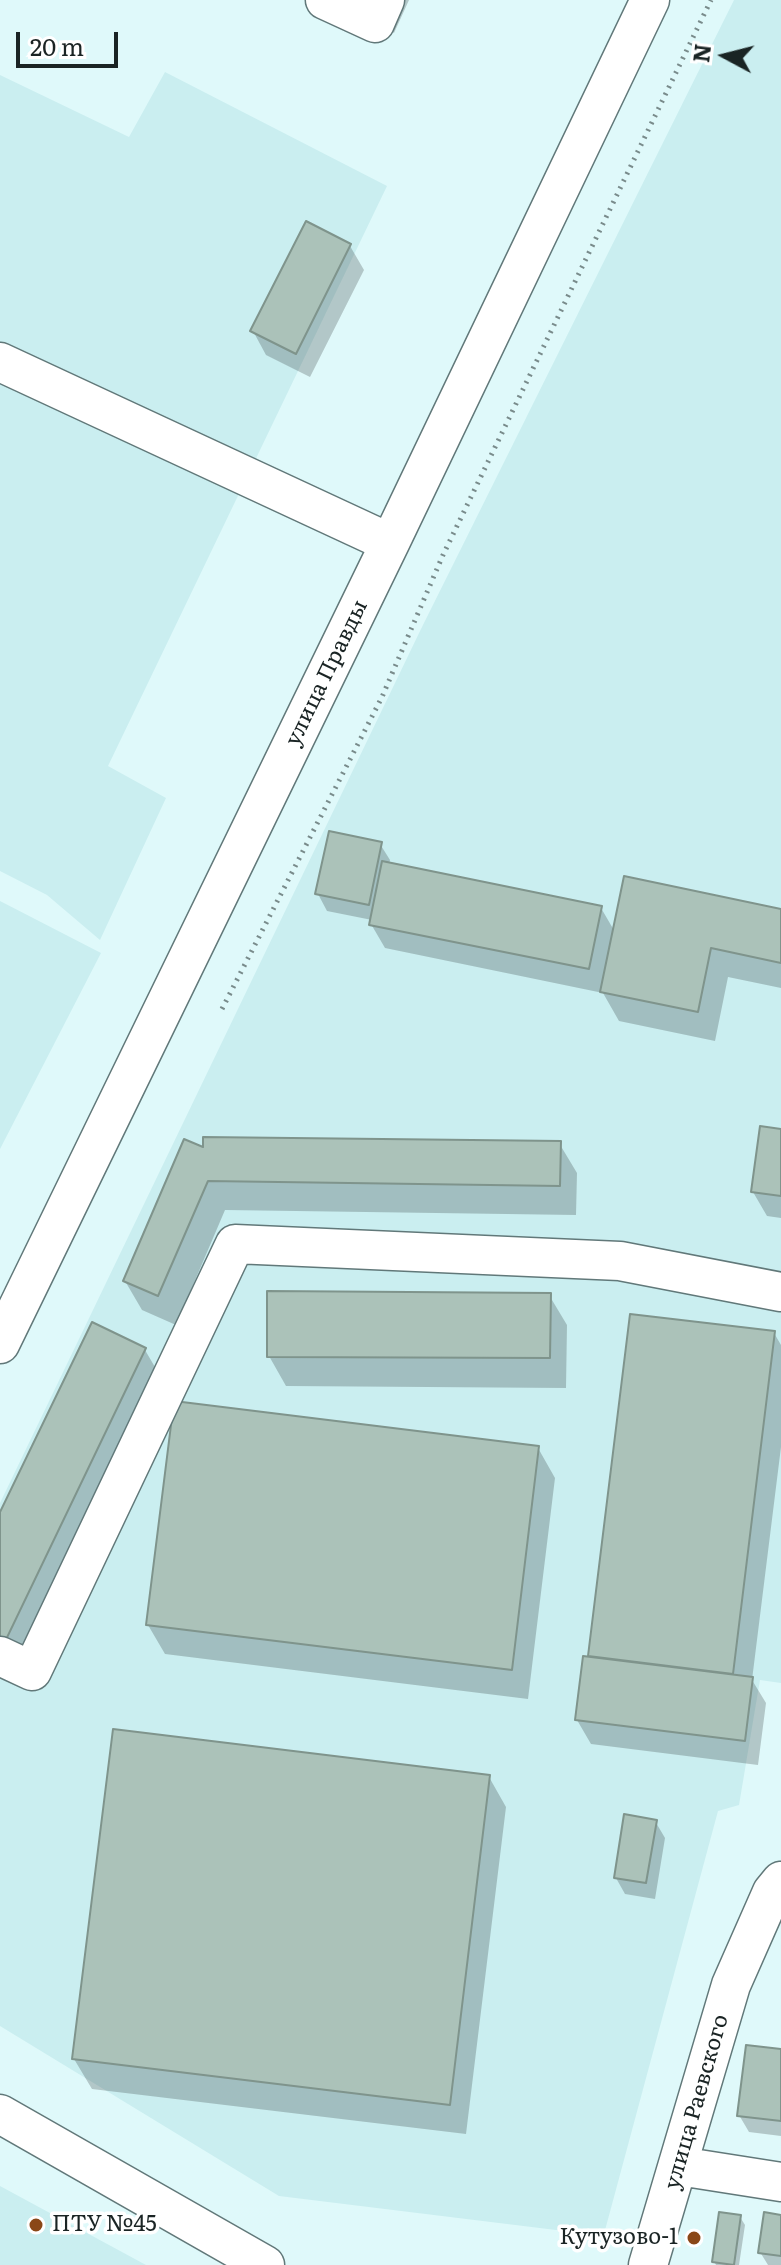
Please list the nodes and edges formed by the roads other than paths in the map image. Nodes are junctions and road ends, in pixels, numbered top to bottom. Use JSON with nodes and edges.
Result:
{"nodes":[{"id":1,"x":325,"y":0,"type":"edge"},
{"id":2,"x":385,"y":0,"type":"edge"},
{"id":3,"x":650,"y":0,"type":"edge"},
{"id":4,"x":0,"y":362,"type":"edge"},
{"id":5,"x":390,"y":543,"type":"junction"},
{"id":6,"x":781,"y":1292,"type":"edge"},
{"id":7,"x":0,"y":1344,"type":"edge"},
{"id":8,"x":0,"y":1656,"type":"edge"},
{"id":9,"x":781,"y":1881,"type":"edge"},
{"id":10,"x":781,"y":1939,"type":"edge"},
{"id":11,"x":731,"y":1985,"type":"junction"},
{"id":12,"x":0,"y":2114,"type":"edge"},
{"id":13,"x":679,"y":2166,"type":"junction"},
{"id":14,"x":781,"y":2182,"type":"edge"},
{"id":15,"x":265,"y":2265,"type":"edge"},
{"id":16,"x":648,"y":2265,"type":"edge"}],
"edges":[{"from":1,"to":2,"type":"street"},
{"from":3,"to":5,"type":"street","name":"улица Правды"},
{"from":4,"to":5,"type":"street"},
{"from":5,"to":7,"type":"street","name":"улица Правды"},
{"from":6,"to":8,"type":"street"},
{"from":9,"to":11,"type":"street","name":"улица Раевского"},
{"from":10,"to":11,"type":"street"},
{"from":11,"to":13,"type":"street","name":"улица Раевского"},
{"from":12,"to":15,"type":"street"},
{"from":13,"to":14,"type":"street"},
{"from":13,"to":16,"type":"street","name":"улица Раевского"}]}
